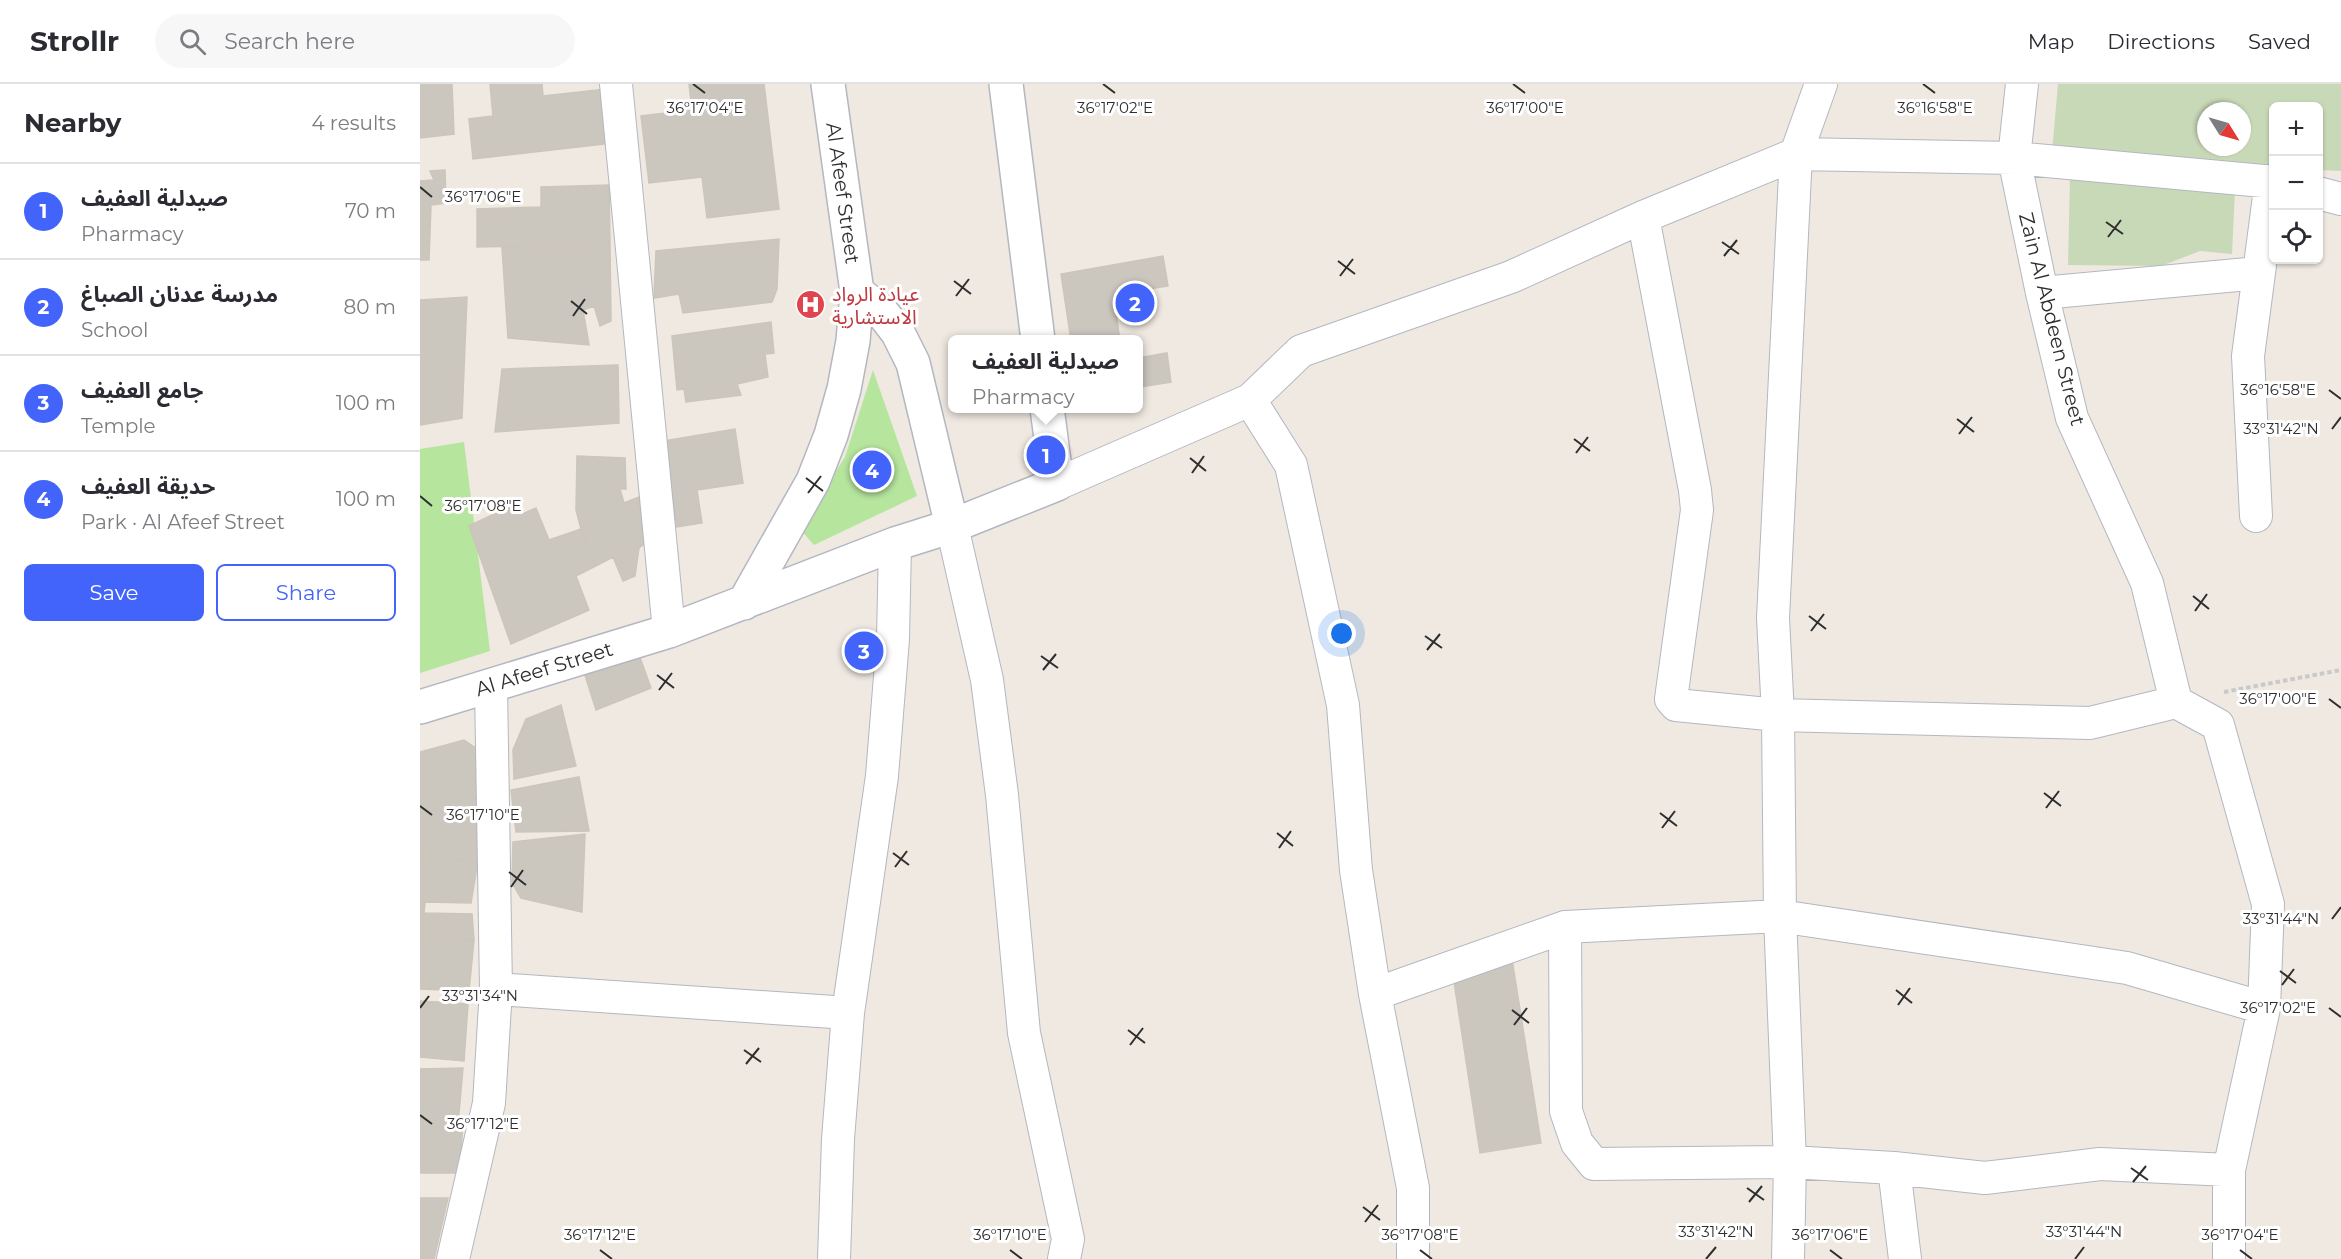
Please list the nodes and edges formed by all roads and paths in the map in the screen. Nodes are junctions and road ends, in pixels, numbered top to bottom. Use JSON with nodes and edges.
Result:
{"nodes":[{"id":1,"x":616,"y":84,"type":"edge"},
{"id":2,"x":828,"y":84,"type":"edge"},
{"id":3,"x":1005,"y":84,"type":"edge"},
{"id":4,"x":1821,"y":84,"type":"edge"},
{"id":5,"x":2022,"y":84,"type":"edge"},
{"id":6,"x":1796,"y":154,"type":"junction"},
{"id":7,"x":2014,"y":158,"type":"junction"},
{"id":8,"x":2269,"y":182,"type":"edge"},
{"id":9,"x":2323,"y":195,"type":"edge"},
{"id":10,"x":2341,"y":199,"type":"edge"},
{"id":11,"x":2269,"y":203,"type":"edge"},
{"id":12,"x":1643,"y":217,"type":"junction"},
{"id":13,"x":2259,"y":273,"type":"junction"},
{"id":14,"x":857,"y":292,"type":"junction"},
{"id":15,"x":2042,"y":293,"type":"junction"},
{"id":16,"x":1037,"y":335,"type":"edge"},
{"id":17,"x":1250,"y":400,"type":"junction"},
{"id":18,"x":1048,"y":413,"type":"edge"},
{"id":19,"x":1057,"y":484,"type":"junction"},
{"id":20,"x":2256,"y":516,"type":"dead end"},
{"id":21,"x":952,"y":526,"type":"junction"},
{"id":22,"x":895,"y":544,"type":"junction"},
{"id":23,"x":744,"y":603,"type":"junction"},
{"id":24,"x":669,"y":631,"type":"junction"},
{"id":25,"x":2341,"y":670,"type":"edge"},
{"id":26,"x":491,"y":686,"type":"junction"},
{"id":27,"x":2176,"y":702,"type":"junction"},
{"id":28,"x":420,"y":707,"type":"edge"},
{"id":29,"x":1778,"y":715,"type":"junction"},
{"id":30,"x":1780,"y":916,"type":"junction"},
{"id":31,"x":1565,"y":927,"type":"junction"},
{"id":32,"x":496,"y":988,"type":"junction"},
{"id":33,"x":1375,"y":994,"type":"junction"},
{"id":34,"x":2264,"y":1008,"type":"junction"},
{"id":35,"x":848,"y":1013,"type":"junction"},
{"id":36,"x":1790,"y":1162,"type":"junction"},
{"id":37,"x":1893,"y":1168,"type":"junction"},
{"id":38,"x":2229,"y":1170,"type":"junction"},
{"id":39,"x":453,"y":1259,"type":"edge"},
{"id":40,"x":834,"y":1259,"type":"edge"},
{"id":41,"x":1064,"y":1259,"type":"edge"},
{"id":42,"x":1413,"y":1259,"type":"edge"},
{"id":43,"x":1788,"y":1259,"type":"edge"},
{"id":44,"x":1905,"y":1259,"type":"edge"},
{"id":45,"x":2229,"y":1259,"type":"edge"}],
"edges":[{"from":1,"to":24,"type":"street"},
{"from":2,"to":14,"type":"main road","name":"Al Afeef Street"},
{"from":3,"to":16,"type":"main road"},
{"from":4,"to":6,"type":"street"},
{"from":5,"to":7,"type":"street","name":"Zain Al Abdeen Street"},
{"from":6,"to":7,"type":"street"},
{"from":6,"to":12,"type":"street"},
{"from":6,"to":29,"type":"street"},
{"from":7,"to":8,"type":"street"},
{"from":7,"to":15,"type":"street","name":"Zain Al Abdeen Street"},
{"from":9,"to":10,"type":"street"},
{"from":11,"to":13,"type":"street"},
{"from":12,"to":17,"type":"street"},
{"from":12,"to":29,"type":"street"},
{"from":13,"to":15,"type":"street"},
{"from":13,"to":20,"type":"street"},
{"from":14,"to":21,"type":"main road"},
{"from":14,"to":23,"type":"main road","name":"Al Afeef Street"},
{"from":15,"to":27,"type":"street","name":"Zain Al Abdeen Street"},
{"from":17,"to":19,"type":"street"},
{"from":17,"to":33,"type":"street"},
{"from":18,"to":19,"type":"main road"},
{"from":19,"to":21,"type":"main road","name":"Al Afeef Street"},
{"from":21,"to":22,"type":"main road","name":"Al Afeef Street"},
{"from":21,"to":41,"type":"street"},
{"from":22,"to":23,"type":"main road","name":"Al Afeef Street"},
{"from":22,"to":35,"type":"street"},
{"from":23,"to":24,"type":"main road","name":"Al Afeef Street"},
{"from":24,"to":26,"type":"main road","name":"Al Afeef Street"},
{"from":25,"to":27,"type":"path"},
{"from":26,"to":28,"type":"main road","name":"Al Afeef Street"},
{"from":26,"to":32,"type":"street"},
{"from":27,"to":29,"type":"street"},
{"from":27,"to":34,"type":"street"},
{"from":29,"to":30,"type":"street"},
{"from":30,"to":31,"type":"street"},
{"from":30,"to":34,"type":"street"},
{"from":30,"to":36,"type":"street"},
{"from":31,"to":33,"type":"street"},
{"from":31,"to":36,"type":"street"},
{"from":32,"to":35,"type":"street"},
{"from":32,"to":39,"type":"street"},
{"from":33,"to":42,"type":"street"},
{"from":34,"to":38,"type":"street"},
{"from":35,"to":40,"type":"street"},
{"from":36,"to":37,"type":"street"},
{"from":36,"to":43,"type":"street"},
{"from":37,"to":38,"type":"street"},
{"from":37,"to":44,"type":"street"},
{"from":38,"to":45,"type":"street"}]}
